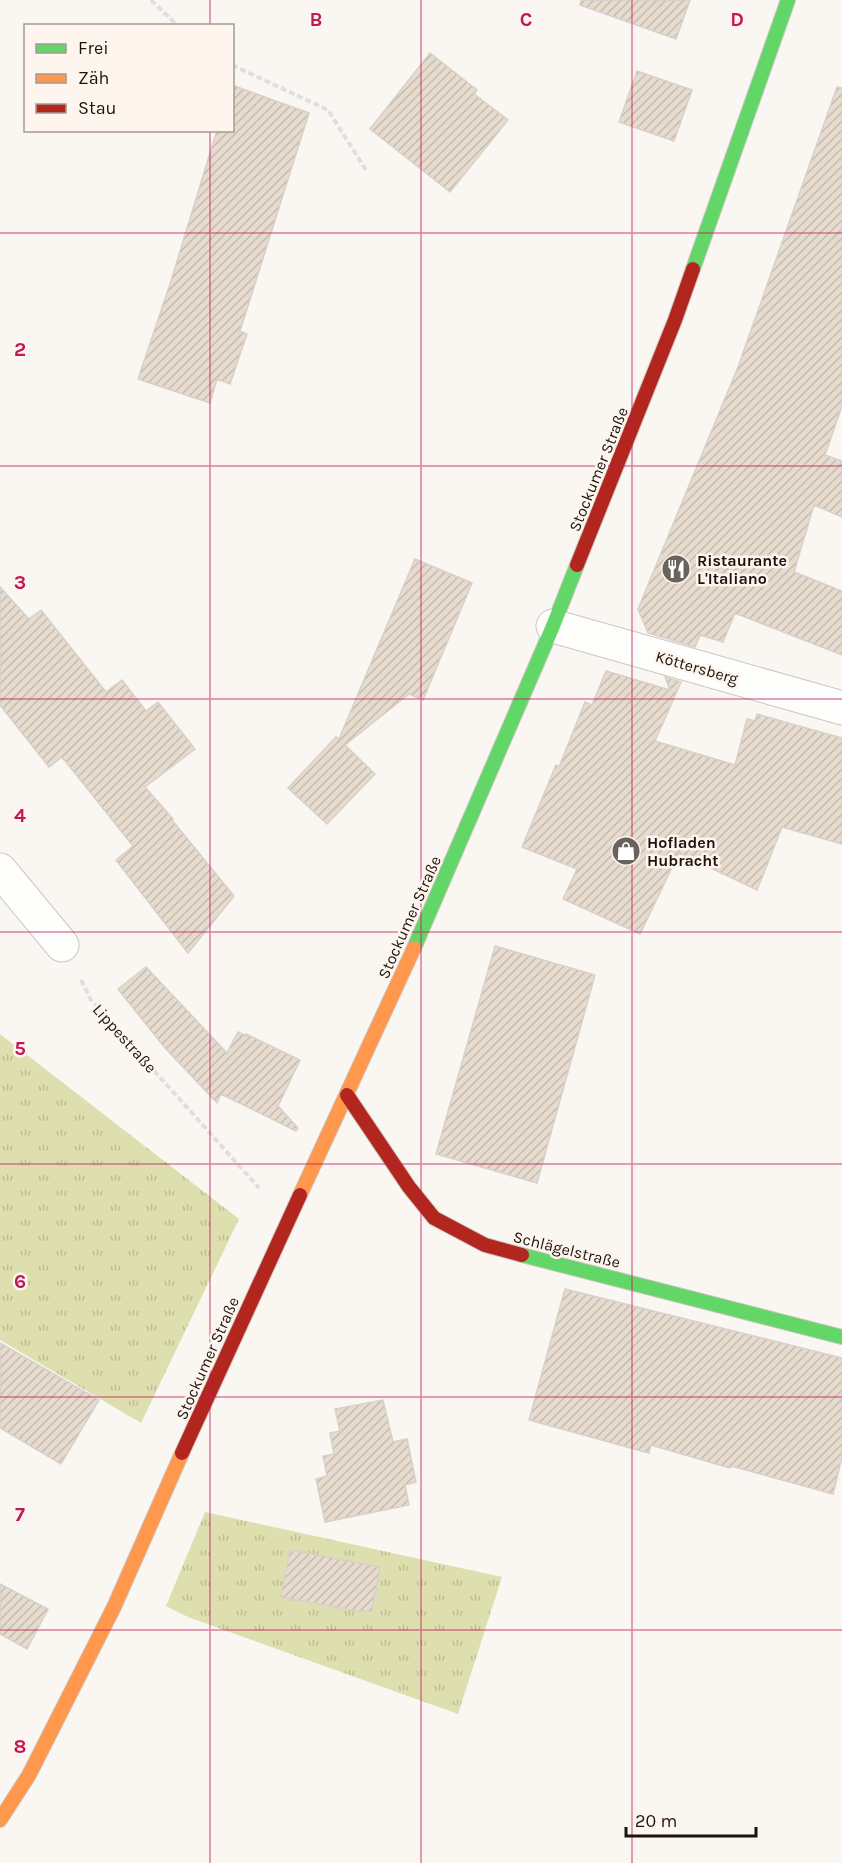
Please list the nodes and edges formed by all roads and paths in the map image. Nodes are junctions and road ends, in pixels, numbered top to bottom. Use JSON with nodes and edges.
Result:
{"nodes":[{"id":1,"x":151,"y":0,"type":"edge"},
{"id":2,"x":788,"y":0,"type":"edge"},
{"id":3,"x":176,"y":24,"type":"edge"},
{"id":4,"x":234,"y":66,"type":"edge"},
{"id":5,"x":366,"y":170,"type":"dead end"},
{"id":6,"x":553,"y":626,"type":"junction"},
{"id":7,"x":842,"y":708,"type":"edge"},
{"id":8,"x":0,"y":870,"type":"edge"},
{"id":9,"x":62,"y":945,"type":"joint"},
{"id":10,"x":347,"y":1095,"type":"junction"},
{"id":11,"x":264,"y":1195,"type":"dead end"},
{"id":12,"x":842,"y":1337,"type":"edge"},
{"id":13,"x":0,"y":1820,"type":"edge"}],
"edges":[{"from":1,"to":3,"type":"path"},
{"from":2,"to":6,"type":"main road","name":"Stockumer Straße"},
{"from":4,"to":5,"type":"path"},
{"from":6,"to":7,"type":"street","name":"Köttersberg"},
{"from":6,"to":10,"type":"main road","name":"Stockumer Straße"},
{"from":8,"to":9,"type":"street"},
{"from":9,"to":11,"type":"path","name":"Lippestraße"},
{"from":10,"to":12,"type":"main road","name":"Schlägelstraße"},
{"from":10,"to":13,"type":"main road","name":"Stockumer Straße"}]}
